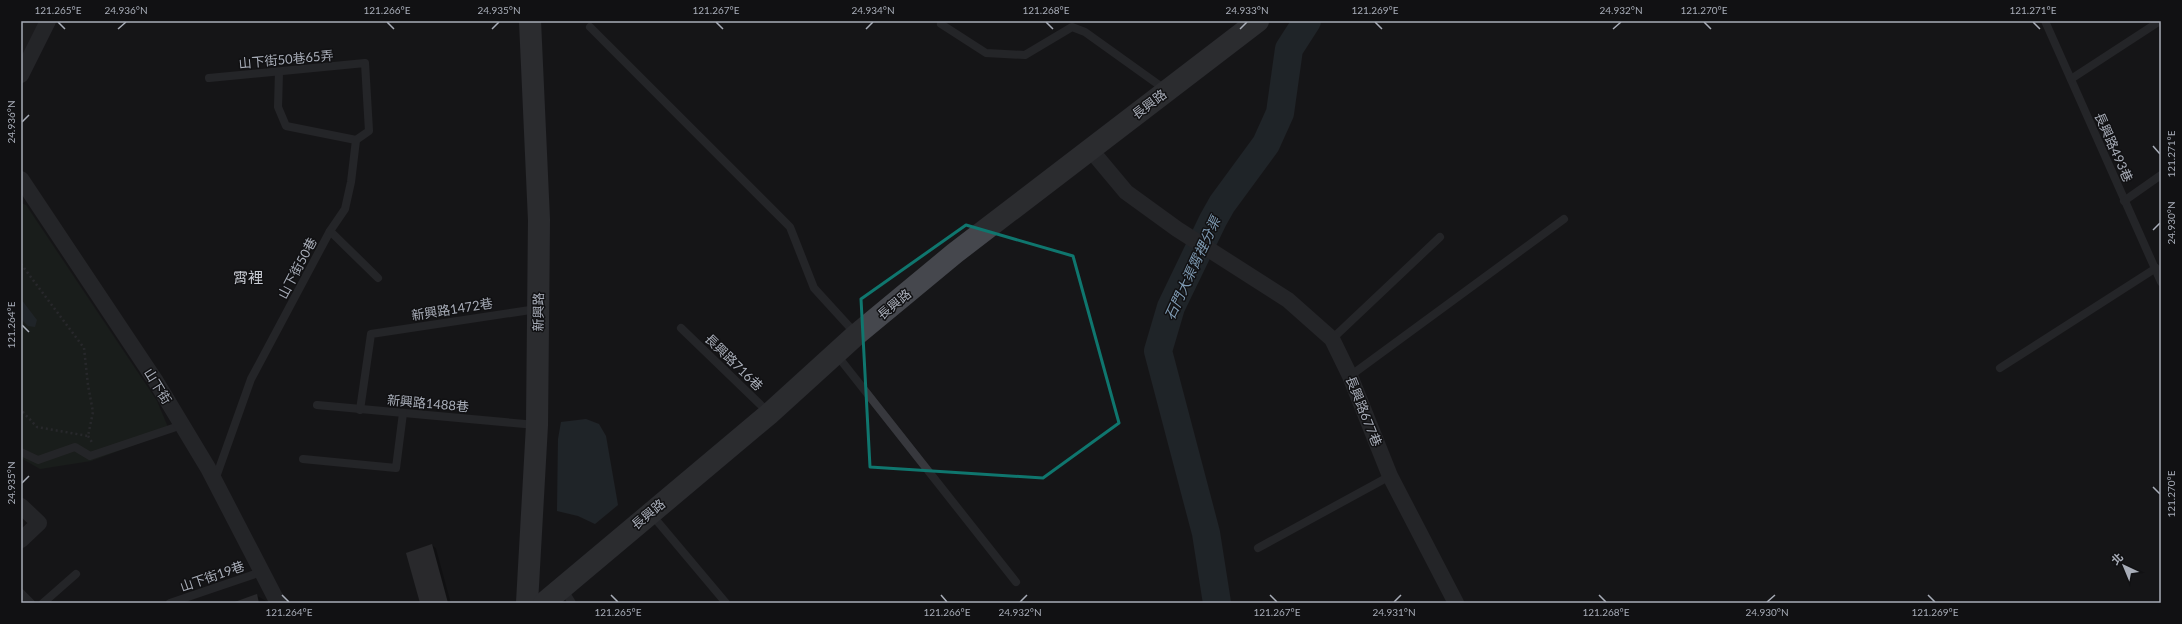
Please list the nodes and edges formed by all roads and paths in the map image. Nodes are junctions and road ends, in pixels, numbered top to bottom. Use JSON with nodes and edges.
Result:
{"nodes":[{"id":1,"x":48,"y":21,"type":"edge"},
{"id":2,"x":530,"y":21,"type":"edge"},
{"id":3,"x":1258,"y":21,"type":"edge"},
{"id":4,"x":2045,"y":21,"type":"edge"},
{"id":5,"x":2160,"y":21,"type":"edge"},
{"id":6,"x":940,"y":24,"type":"dead end"},
{"id":7,"x":590,"y":27,"type":"dead end"},
{"id":8,"x":279,"y":72,"type":"junction"},
{"id":9,"x":21,"y":75,"type":"edge"},
{"id":10,"x":209,"y":78,"type":"dead end"},
{"id":11,"x":2071,"y":79,"type":"junction"},
{"id":12,"x":1167,"y":91,"type":"junction"},
{"id":13,"x":356,"y":140,"type":"junction"},
{"id":14,"x":1090,"y":149,"type":"junction"},
{"id":15,"x":2161,"y":176,"type":"edge"},
{"id":16,"x":21,"y":179,"type":"edge"},
{"id":17,"x":2124,"y":201,"type":"junction"},
{"id":18,"x":1564,"y":219,"type":"dead end"},
{"id":19,"x":330,"y":230,"type":"junction"},
{"id":20,"x":1440,"y":237,"type":"dead end"},
{"id":21,"x":21,"y":264,"type":"edge"},
{"id":22,"x":2156,"y":268,"type":"junction"},
{"id":23,"x":378,"y":278,"type":"dead end"},
{"id":24,"x":2161,"y":282,"type":"edge"},
{"id":25,"x":538,"y":308,"type":"junction"},
{"id":26,"x":682,"y":328,"type":"dead end"},
{"id":27,"x":856,"y":335,"type":"junction"},
{"id":28,"x":1332,"y":339,"type":"junction"},
{"id":29,"x":836,"y":353,"type":"junction"},
{"id":30,"x":2000,"y":368,"type":"dead end"},
{"id":31,"x":1350,"y":376,"type":"junction"},
{"id":32,"x":317,"y":405,"type":"dead end"},
{"id":33,"x":21,"y":410,"type":"edge"},
{"id":34,"x":360,"y":410,"type":"junction"},
{"id":35,"x":403,"y":413,"type":"junction"},
{"id":36,"x":769,"y":414,"type":"junction"},
{"id":37,"x":182,"y":425,"type":"junction"},
{"id":38,"x":537,"y":425,"type":"junction"},
{"id":39,"x":21,"y":452,"type":"edge"},
{"id":40,"x":303,"y":459,"type":"dead end"},
{"id":41,"x":1390,"y":476,"type":"junction"},
{"id":42,"x":215,"y":481,"type":"junction"},
{"id":43,"x":21,"y":506,"type":"edge"},
{"id":44,"x":650,"y":513,"type":"junction"},
{"id":45,"x":21,"y":540,"type":"edge"},
{"id":46,"x":1258,"y":548,"type":"dead end"},
{"id":47,"x":262,"y":572,"type":"junction"},
{"id":48,"x":76,"y":574,"type":"dead end"},
{"id":49,"x":1016,"y":582,"type":"dead end"},
{"id":50,"x":21,"y":593,"type":"edge"},
{"id":51,"x":567,"y":595,"type":"edge"},
{"id":52,"x":31,"y":603,"type":"edge"},
{"id":53,"x":43,"y":603,"type":"edge"},
{"id":54,"x":170,"y":603,"type":"edge"},
{"id":55,"x":278,"y":603,"type":"edge"},
{"id":56,"x":527,"y":603,"type":"edge"},
{"id":57,"x":544,"y":603,"type":"edge"},
{"id":58,"x":726,"y":603,"type":"edge"},
{"id":59,"x":1456,"y":603,"type":"edge"}],
"edges":[{"from":1,"to":9,"type":"street"},
{"from":2,"to":25,"type":"main road","name":"新興路"},
{"from":3,"to":12,"type":"main road","name":"長興路"},
{"from":4,"to":11,"type":"lane","name":"長興路493巷"},
{"from":5,"to":11,"type":"lane"},
{"from":6,"to":12,"type":"lane"},
{"from":7,"to":27,"type":"lane"},
{"from":8,"to":10,"type":"lane","name":"山下街50巷65弄"},
{"from":8,"to":13,"type":"lane"},
{"from":8,"to":13,"type":"lane","name":"山下街50巷65弄"},
{"from":11,"to":17,"type":"lane","name":"長興路493巷"},
{"from":12,"to":14,"type":"main road","name":"長興路"},
{"from":13,"to":19,"type":"lane","name":"山下街50巷"},
{"from":14,"to":27,"type":"main road","name":"長興路"},
{"from":14,"to":28,"type":"street","name":"長興路677巷"},
{"from":15,"to":17,"type":"lane"},
{"from":16,"to":37,"type":"street","name":"山下街"},
{"from":17,"to":22,"type":"lane","name":"長興路493巷"},
{"from":18,"to":31,"type":"lane"},
{"from":19,"to":23,"type":"lane"},
{"from":19,"to":42,"type":"lane","name":"山下街50巷"},
{"from":20,"to":28,"type":"lane"},
{"from":21,"to":33,"type":"path"},
{"from":22,"to":24,"type":"lane","name":"長興路493巷"},
{"from":22,"to":30,"type":"lane"},
{"from":25,"to":34,"type":"lane","name":"新興路1472巷"},
{"from":25,"to":38,"type":"main road","name":"新興路"},
{"from":26,"to":36,"type":"lane","name":"長興路716巷"},
{"from":27,"to":29,"type":"main road","name":"長興路"},
{"from":28,"to":31,"type":"street","name":"長興路677巷"},
{"from":29,"to":36,"type":"main road","name":"長興路"},
{"from":29,"to":49,"type":"lane"},
{"from":31,"to":41,"type":"street","name":"長興路677巷"},
{"from":32,"to":34,"type":"lane","name":"新興路1488巷"},
{"from":34,"to":35,"type":"lane","name":"新興路1488巷"},
{"from":35,"to":38,"type":"lane","name":"新興路1488巷"},
{"from":35,"to":40,"type":"lane"},
{"from":36,"to":44,"type":"main road","name":"長興路"},
{"from":37,"to":39,"type":"lane"},
{"from":37,"to":42,"type":"street","name":"山下街"},
{"from":38,"to":56,"type":"main road","name":"新興路"},
{"from":41,"to":46,"type":"lane"},
{"from":41,"to":59,"type":"street","name":"長興路677巷"},
{"from":42,"to":47,"type":"street","name":"山下街"},
{"from":43,"to":45,"type":"street"},
{"from":44,"to":51,"type":"main road","name":"長興路"},
{"from":44,"to":58,"type":"lane"},
{"from":47,"to":54,"type":"lane","name":"山下街19巷"},
{"from":47,"to":55,"type":"street","name":"山下街"},
{"from":48,"to":53,"type":"lane"},
{"from":50,"to":52,"type":"lane"},
{"from":51,"to":57,"type":"main road","name":"長興路"}]}
